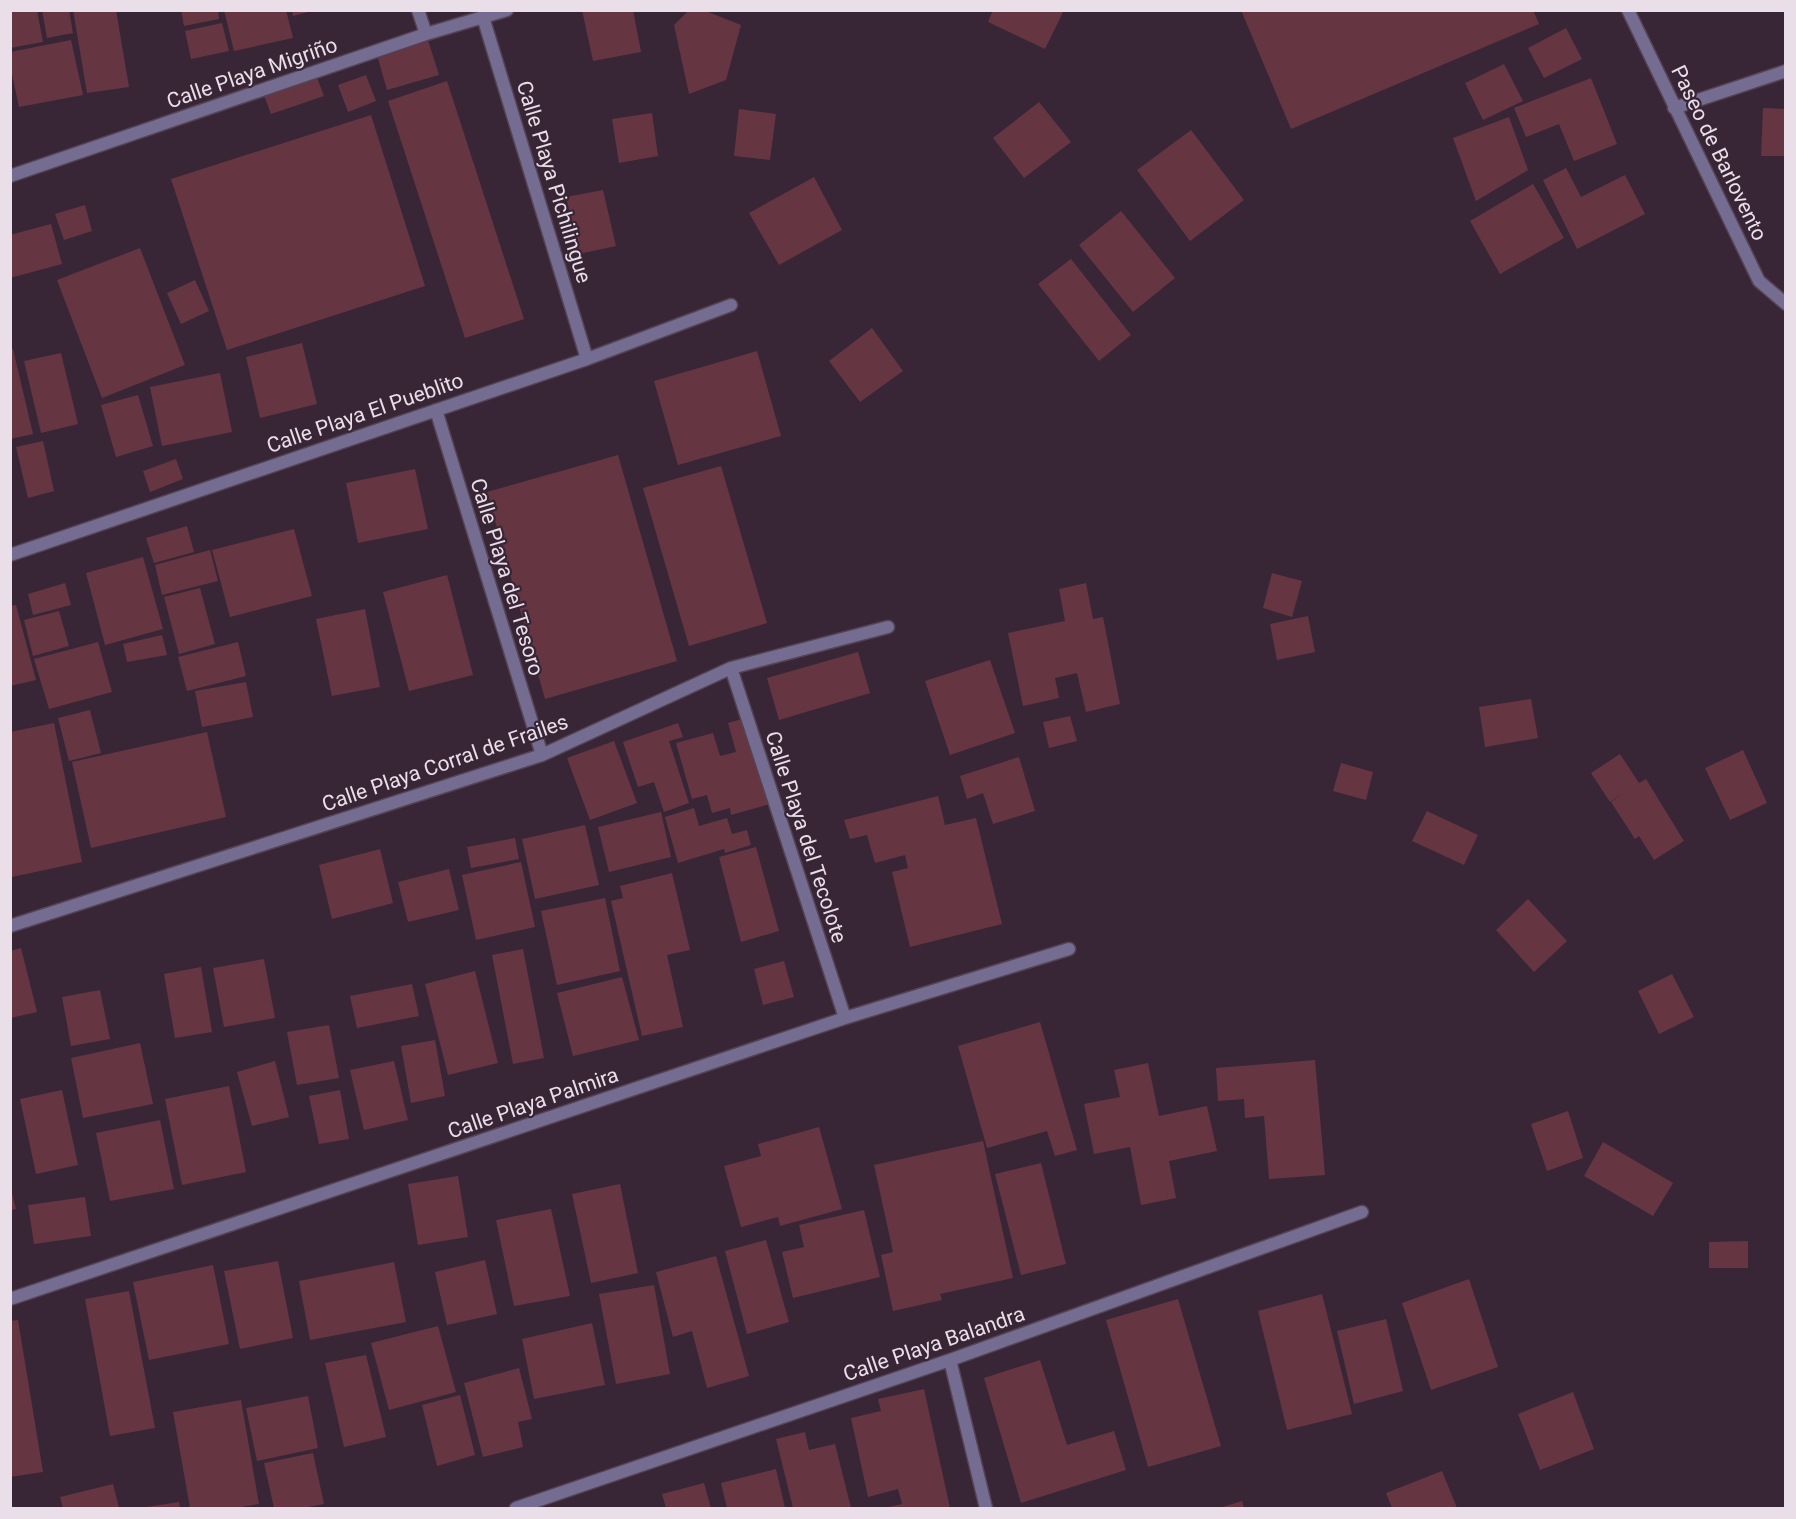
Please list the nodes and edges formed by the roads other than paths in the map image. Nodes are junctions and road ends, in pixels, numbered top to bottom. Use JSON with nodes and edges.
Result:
{"nodes":[{"id":1,"x":418,"y":10,"type":"edge"},
{"id":2,"x":507,"y":10,"type":"edge"},
{"id":3,"x":1628,"y":10,"type":"edge"},
{"id":4,"x":483,"y":17,"type":"junction"},
{"id":5,"x":426,"y":34,"type":"junction"},
{"id":6,"x":1785,"y":71,"type":"edge"},
{"id":7,"x":1674,"y":108,"type":"junction"},
{"id":8,"x":10,"y":176,"type":"edge"},
{"id":9,"x":731,"y":304,"type":"dead end"},
{"id":10,"x":1785,"y":304,"type":"edge"},
{"id":11,"x":587,"y":359,"type":"junction"},
{"id":12,"x":436,"y":410,"type":"junction"},
{"id":13,"x":10,"y":555,"type":"edge"},
{"id":14,"x":888,"y":627,"type":"dead end"},
{"id":15,"x":731,"y":668,"type":"junction"},
{"id":16,"x":542,"y":755,"type":"junction"},
{"id":17,"x":10,"y":926,"type":"edge"},
{"id":18,"x":1069,"y":949,"type":"dead end"},
{"id":19,"x":845,"y":1018,"type":"junction"},
{"id":20,"x":1362,"y":1212,"type":"dead end"},
{"id":21,"x":10,"y":1299,"type":"edge"},
{"id":22,"x":950,"y":1360,"type":"junction"},
{"id":23,"x":516,"y":1509,"type":"edge"},
{"id":24,"x":986,"y":1509,"type":"edge"}],
"edges":[{"from":1,"to":5,"type":"street"},
{"from":2,"to":4,"type":"street","name":"Calle Playa Migriño"},
{"from":3,"to":7,"type":"street","name":"Paseo de Barlovento"},
{"from":4,"to":5,"type":"street","name":"Calle Playa Migriño"},
{"from":4,"to":11,"type":"street","name":"Calle Playa Pichilingue"},
{"from":5,"to":8,"type":"street","name":"Calle Playa Migriño"},
{"from":6,"to":7,"type":"street"},
{"from":7,"to":10,"type":"street","name":"Paseo de Barlovento"},
{"from":9,"to":11,"type":"street","name":"Calle Playa El Pueblito"},
{"from":11,"to":12,"type":"street","name":"Calle Playa El Pueblito"},
{"from":12,"to":13,"type":"street","name":"Calle Playa El Pueblito"},
{"from":12,"to":16,"type":"street","name":"Calle Playa del Tesoro"},
{"from":14,"to":15,"type":"street","name":"Calle Playa Corral de Frailes"},
{"from":15,"to":16,"type":"street","name":"Calle Playa Corral de Frailes"},
{"from":15,"to":19,"type":"street","name":"Calle Playa del Tecolote"},
{"from":16,"to":17,"type":"street","name":"Calle Playa Corral de Frailes"},
{"from":18,"to":19,"type":"street","name":"Calle Playa Palmira"},
{"from":19,"to":21,"type":"street","name":"Calle Playa Palmira"},
{"from":20,"to":22,"type":"street","name":"Calle Playa Balandra"},
{"from":22,"to":23,"type":"street","name":"Calle Playa Balandra"},
{"from":22,"to":24,"type":"street"}]}
